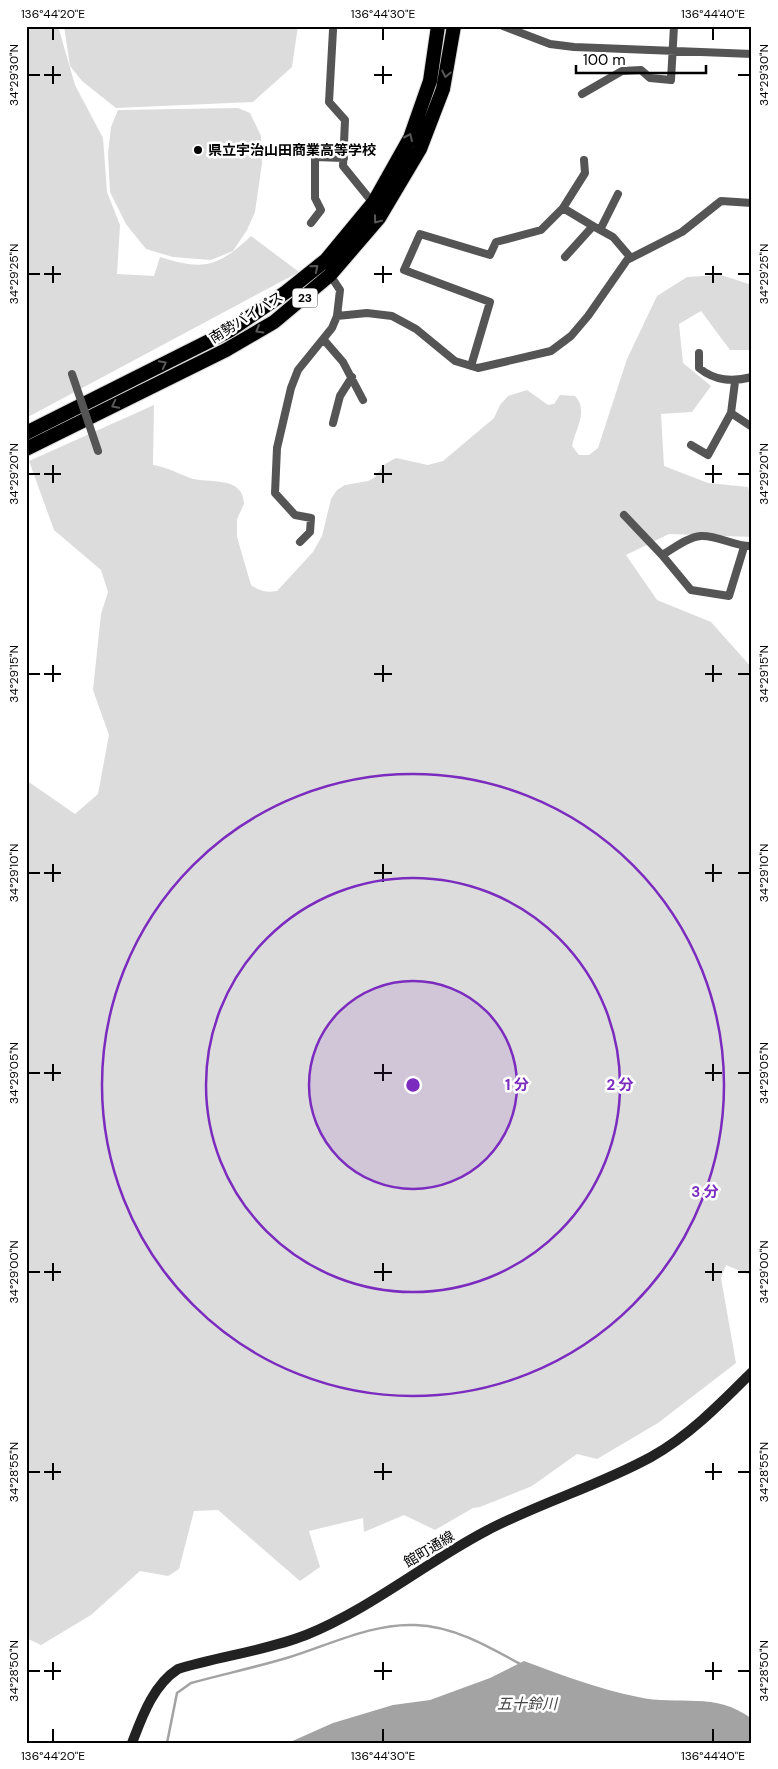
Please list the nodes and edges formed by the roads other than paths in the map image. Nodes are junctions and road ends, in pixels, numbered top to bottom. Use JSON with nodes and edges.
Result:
{"nodes":[{"id":1,"x":438,"y":26,"type":"edge"},
{"id":2,"x":454,"y":26,"type":"edge"},
{"id":3,"x":503,"y":26,"type":"edge"},
{"id":4,"x":674,"y":26,"type":"edge"},
{"id":5,"x":333,"y":30,"type":"dead end"},
{"id":6,"x":673,"y":50,"type":"junction"},
{"id":7,"x":752,"y":54,"type":"edge"},
{"id":8,"x":582,"y":94,"type":"dead end"},
{"id":9,"x":344,"y":158,"type":"junction"},
{"id":10,"x":584,"y":160,"type":"dead end"},
{"id":11,"x":618,"y":194,"type":"dead end"},
{"id":12,"x":373,"y":203,"type":"junction"},
{"id":13,"x":752,"y":203,"type":"edge"},
{"id":14,"x":563,"y":208,"type":"junction"},
{"id":15,"x":311,"y":223,"type":"dead end"},
{"id":16,"x":593,"y":226,"type":"junction"},
{"id":17,"x":600,"y":230,"type":"junction"},
{"id":18,"x":565,"y":257,"type":"dead end"},
{"id":19,"x":631,"y":258,"type":"junction"},
{"id":20,"x":330,"y":275,"type":"junction"},
{"id":21,"x":336,"y":316,"type":"junction"},
{"id":22,"x":324,"y":340,"type":"junction"},
{"id":23,"x":699,"y":353,"type":"dead end"},
{"id":24,"x":471,"y":366,"type":"junction"},
{"id":25,"x":72,"y":374,"type":"dead end"},
{"id":26,"x":352,"y":377,"type":"junction"},
{"id":27,"x":752,"y":377,"type":"edge"},
{"id":28,"x":735,"y":382,"type":"junction"},
{"id":29,"x":363,"y":400,"type":"dead end"},
{"id":30,"x":731,"y":414,"type":"junction"},
{"id":31,"x":333,"y":423,"type":"dead end"},
{"id":32,"x":752,"y":427,"type":"edge"},
{"id":33,"x":26,"y":433,"type":"edge"},
{"id":34,"x":691,"y":445,"type":"dead end"},
{"id":35,"x":26,"y":449,"type":"edge"},
{"id":36,"x":98,"y":451,"type":"dead end"},
{"id":37,"x":624,"y":515,"type":"dead end"},
{"id":38,"x":300,"y":542,"type":"dead end"},
{"id":39,"x":748,"y":547,"type":"edge"},
{"id":40,"x":662,"y":555,"type":"junction"},
{"id":41,"x":752,"y":1372,"type":"edge"},
{"id":42,"x":132,"y":1743,"type":"edge"}],
"edges":[{"from":12,"to":1,"type":"highway","name":"南勢バイパス","number":"23","one_way":true},
{"from":2,"to":20,"type":"highway","name":"南勢バイパス","number":"23","one_way":true},
{"from":3,"to":6,"type":"street"},
{"from":4,"to":6,"type":"street"},
{"from":5,"to":9,"type":"street"},
{"from":6,"to":7,"type":"street"},
{"from":6,"to":8,"type":"street"},
{"from":9,"to":12,"type":"street"},
{"from":9,"to":15,"type":"street"},
{"from":10,"to":14,"type":"street"},
{"from":11,"to":17,"type":"street"},
{"from":33,"to":12,"type":"highway","name":"南勢バイパス","number":"23","one_way":true},
{"from":13,"to":19,"type":"street"},
{"from":14,"to":16,"type":"street"},
{"from":14,"to":24,"type":"street"},
{"from":16,"to":17,"type":"street"},
{"from":16,"to":18,"type":"street"},
{"from":17,"to":19,"type":"street"},
{"from":19,"to":24,"type":"street"},
{"from":20,"to":21,"type":"street"},
{"from":20,"to":35,"type":"highway","name":"南勢バイパス","number":"23","one_way":true},
{"from":21,"to":22,"type":"street"},
{"from":21,"to":24,"type":"street"},
{"from":22,"to":26,"type":"street"},
{"from":22,"to":38,"type":"street"},
{"from":23,"to":28,"type":"street"},
{"from":25,"to":36,"type":"street","bridge":true},
{"from":26,"to":29,"type":"street"},
{"from":26,"to":31,"type":"street"},
{"from":27,"to":28,"type":"street"},
{"from":28,"to":30,"type":"street"},
{"from":30,"to":32,"type":"street"},
{"from":30,"to":34,"type":"street"},
{"from":37,"to":40,"type":"street"},
{"from":39,"to":40,"type":"street"},
{"from":39,"to":40,"type":"street"},
{"from":41,"to":42,"type":"main road","name":"館町通線"}]}
